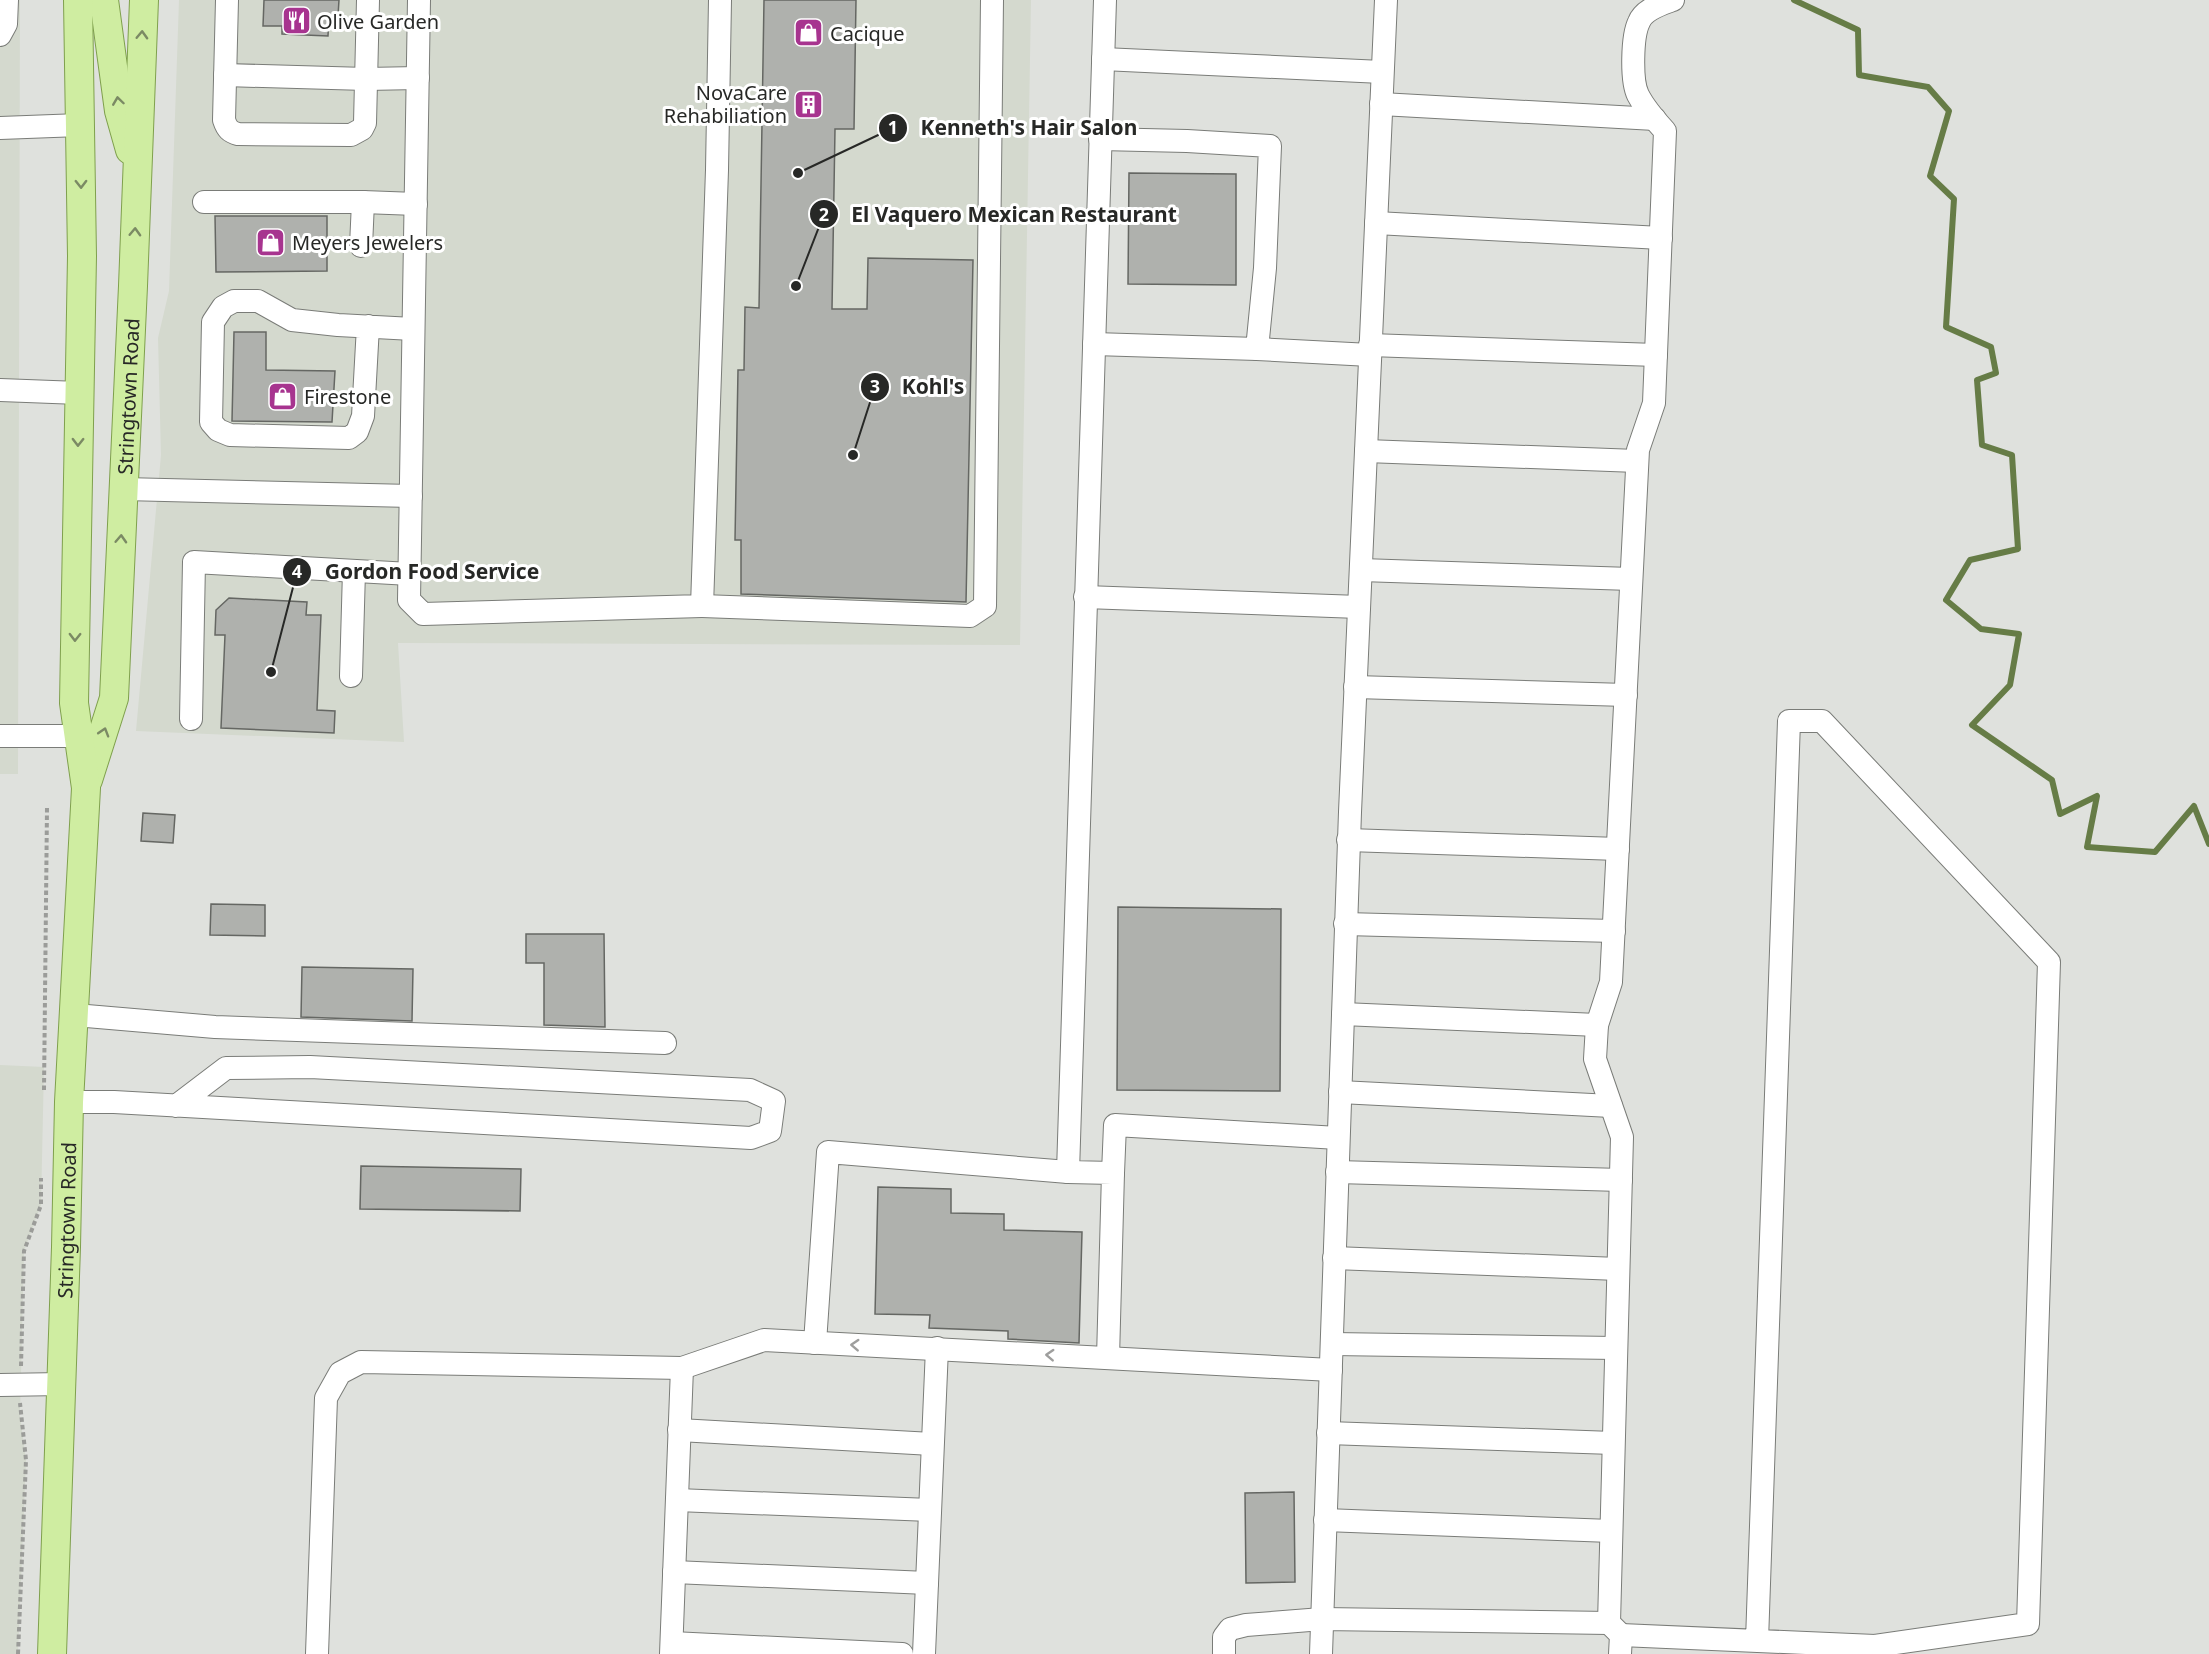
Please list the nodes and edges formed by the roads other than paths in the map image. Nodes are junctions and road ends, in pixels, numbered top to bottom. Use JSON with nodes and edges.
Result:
{"nodes":[{"id":1,"x":7,"y":0,"type":"edge"},
{"id":2,"x":78,"y":0,"type":"edge"},
{"id":3,"x":104,"y":0,"type":"edge"},
{"id":4,"x":144,"y":0,"type":"edge"},
{"id":5,"x":227,"y":0,"type":"edge"},
{"id":6,"x":368,"y":0,"type":"edge"},
{"id":7,"x":419,"y":0,"type":"edge"},
{"id":8,"x":720,"y":0,"type":"edge"},
{"id":9,"x":992,"y":0,"type":"edge"},
{"id":10,"x":1105,"y":0,"type":"edge"},
{"id":11,"x":1386,"y":0,"type":"edge"},
{"id":12,"x":1673,"y":0,"type":"edge"},
{"id":13,"x":0,"y":35,"type":"edge"},
{"id":14,"x":1103,"y":59,"type":"junction"},
{"id":15,"x":1382,"y":72,"type":"junction"},
{"id":16,"x":225,"y":75,"type":"junction"},
{"id":17,"x":418,"y":78,"type":"junction"},
{"id":18,"x":366,"y":79,"type":"junction"},
{"id":19,"x":1381,"y":104,"type":"junction"},
{"id":20,"x":1655,"y":119,"type":"junction"},
{"id":21,"x":80,"y":125,"type":"junction"},
{"id":22,"x":0,"y":128,"type":"edge"},
{"id":23,"x":1100,"y":140,"type":"junction"},
{"id":24,"x":137,"y":178,"type":"junction"},
{"id":25,"x":204,"y":202,"type":"dead end"},
{"id":26,"x":363,"y":202,"type":"junction"},
{"id":27,"x":416,"y":204,"type":"junction"},
{"id":28,"x":1376,"y":223,"type":"junction"},
{"id":29,"x":1661,"y":238,"type":"junction"},
{"id":30,"x":362,"y":246,"type":"dead end"},
{"id":31,"x":368,"y":326,"type":"junction"},
{"id":32,"x":413,"y":329,"type":"junction"},
{"id":33,"x":1094,"y":344,"type":"junction"},
{"id":34,"x":1257,"y":349,"type":"junction"},
{"id":35,"x":1370,"y":350,"type":"junction"},
{"id":36,"x":1656,"y":356,"type":"junction"},
{"id":37,"x":0,"y":390,"type":"edge"},
{"id":38,"x":79,"y":393,"type":"junction"},
{"id":39,"x":1365,"y":451,"type":"junction"},
{"id":40,"x":1637,"y":461,"type":"junction"},
{"id":41,"x":124,"y":489,"type":"junction"},
{"id":42,"x":411,"y":496,"type":"junction"},
{"id":43,"x":1361,"y":570,"type":"junction"},
{"id":44,"x":354,"y":571,"type":"junction"},
{"id":45,"x":410,"y":574,"type":"junction"},
{"id":46,"x":1631,"y":579,"type":"junction"},
{"id":47,"x":1085,"y":597,"type":"junction"},
{"id":48,"x":702,"y":606,"type":"junction"},
{"id":49,"x":1359,"y":607,"type":"junction"},
{"id":50,"x":351,"y":676,"type":"dead end"},
{"id":51,"x":1355,"y":687,"type":"junction"},
{"id":52,"x":1626,"y":695,"type":"junction"},
{"id":53,"x":191,"y":718,"type":"dead end"},
{"id":54,"x":0,"y":736,"type":"edge"},
{"id":55,"x":78,"y":736,"type":"junction"},
{"id":56,"x":86,"y":788,"type":"junction"},
{"id":57,"x":1348,"y":840,"type":"junction"},
{"id":58,"x":1618,"y":849,"type":"junction"},
{"id":59,"x":1346,"y":924,"type":"junction"},
{"id":60,"x":1614,"y":931,"type":"junction"},
{"id":61,"x":75,"y":1014,"type":"junction"},
{"id":62,"x":1343,"y":1014,"type":"junction"},
{"id":63,"x":1597,"y":1025,"type":"junction"},
{"id":64,"x":665,"y":1043,"type":"dead end"},
{"id":65,"x":1340,"y":1092,"type":"junction"},
{"id":66,"x":56,"y":1102,"type":"junction"},
{"id":67,"x":176,"y":1106,"type":"junction"},
{"id":68,"x":1611,"y":1106,"type":"junction"},
{"id":69,"x":1338,"y":1138,"type":"junction"},
{"id":70,"x":1068,"y":1172,"type":"junction"},
{"id":71,"x":1337,"y":1172,"type":"junction"},
{"id":72,"x":1113,"y":1173,"type":"junction"},
{"id":73,"x":1621,"y":1180,"type":"junction"},
{"id":74,"x":1334,"y":1258,"type":"junction"},
{"id":75,"x":1618,"y":1269,"type":"junction"},
{"id":76,"x":815,"y":1343,"type":"junction"},
{"id":77,"x":1332,"y":1344,"type":"junction"},
{"id":78,"x":937,"y":1348,"type":"junction"},
{"id":79,"x":1616,"y":1348,"type":"junction"},
{"id":80,"x":1108,"y":1358,"type":"junction"},
{"id":81,"x":682,"y":1368,"type":"junction"},
{"id":82,"x":1331,"y":1370,"type":"junction"},
{"id":83,"x":62,"y":1384,"type":"junction"},
{"id":84,"x":10,"y":1385,"type":"edge"},
{"id":85,"x":679,"y":1430,"type":"junction"},
{"id":86,"x":1328,"y":1433,"type":"junction"},
{"id":87,"x":1613,"y":1443,"type":"junction"},
{"id":88,"x":933,"y":1444,"type":"junction"},
{"id":89,"x":677,"y":1500,"type":"junction"},
{"id":90,"x":930,"y":1510,"type":"junction"},
{"id":91,"x":1325,"y":1520,"type":"junction"},
{"id":92,"x":1611,"y":1531,"type":"junction"},
{"id":93,"x":674,"y":1572,"type":"junction"},
{"id":94,"x":927,"y":1583,"type":"junction"},
{"id":95,"x":1322,"y":1619,"type":"junction"},
{"id":96,"x":1616,"y":1637,"type":"edge"},
{"id":97,"x":1757,"y":1641,"type":"junction"},
{"id":98,"x":671,"y":1648,"type":"edge"},
{"id":99,"x":1790,"y":1648,"type":"edge"},
{"id":100,"x":52,"y":1654,"type":"edge"},
{"id":101,"x":317,"y":1654,"type":"edge"},
{"id":102,"x":902,"y":1654,"type":"edge"},
{"id":103,"x":924,"y":1654,"type":"edge"},
{"id":104,"x":1224,"y":1654,"type":"edge"},
{"id":105,"x":1321,"y":1654,"type":"edge"}],
"edges":[{"from":1,"to":13,"type":"lane"},
{"from":2,"to":21,"type":"main road","name":"Stringtown Road"},
{"from":24,"to":3,"type":"main road","one_way":true},
{"from":24,"to":4,"type":"main road","name":"Stringtown Road","one_way":true},
{"from":5,"to":16,"type":"lane"},
{"from":6,"to":18,"type":"lane"},
{"from":7,"to":17,"type":"lane"},
{"from":8,"to":48,"type":"lane"},
{"from":9,"to":48,"type":"lane"},
{"from":10,"to":14,"type":"lane"},
{"from":11,"to":15,"type":"lane"},
{"from":12,"to":20,"type":"lane"},
{"from":14,"to":15,"type":"lane"},
{"from":14,"to":23,"type":"lane"},
{"from":15,"to":19,"type":"lane"},
{"from":16,"to":18,"type":"lane"},
{"from":16,"to":18,"type":"lane"},
{"from":17,"to":18,"type":"lane"},
{"from":17,"to":27,"type":"lane"},
{"from":19,"to":20,"type":"lane"},
{"from":19,"to":28,"type":"lane"},
{"from":20,"to":29,"type":"lane"},
{"from":21,"to":22,"type":"lane"},
{"from":21,"to":38,"type":"main road","name":"Stringtown Road","one_way":true},
{"from":23,"to":33,"type":"lane"},
{"from":23,"to":34,"type":"lane"},
{"from":41,"to":24,"type":"main road","name":"Stringtown Road","one_way":true},
{"from":25,"to":26,"type":"lane"},
{"from":26,"to":27,"type":"lane"},
{"from":26,"to":30,"type":"lane"},
{"from":27,"to":32,"type":"lane"},
{"from":28,"to":29,"type":"lane"},
{"from":28,"to":35,"type":"lane"},
{"from":29,"to":36,"type":"lane"},
{"from":31,"to":31,"type":"lane"},
{"from":31,"to":32,"type":"lane"},
{"from":32,"to":42,"type":"lane"},
{"from":33,"to":34,"type":"lane"},
{"from":33,"to":47,"type":"lane"},
{"from":34,"to":35,"type":"lane"},
{"from":35,"to":36,"type":"lane"},
{"from":35,"to":39,"type":"lane"},
{"from":36,"to":40,"type":"lane"},
{"from":37,"to":38,"type":"lane"},
{"from":38,"to":55,"type":"main road","name":"Stringtown Road","one_way":true},
{"from":39,"to":40,"type":"lane"},
{"from":39,"to":43,"type":"lane"},
{"from":40,"to":46,"type":"lane"},
{"from":41,"to":42,"type":"lane"},
{"from":56,"to":41,"type":"main road","name":"Stringtown Road","one_way":true},
{"from":42,"to":45,"type":"lane"},
{"from":43,"to":46,"type":"lane"},
{"from":43,"to":49,"type":"lane"},
{"from":44,"to":45,"type":"lane"},
{"from":44,"to":50,"type":"lane"},
{"from":44,"to":53,"type":"lane"},
{"from":45,"to":48,"type":"lane"},
{"from":46,"to":52,"type":"lane"},
{"from":47,"to":49,"type":"lane"},
{"from":47,"to":70,"type":"lane"},
{"from":49,"to":51,"type":"lane"},
{"from":51,"to":52,"type":"lane"},
{"from":51,"to":57,"type":"lane"},
{"from":52,"to":58,"type":"lane"},
{"from":54,"to":55,"type":"lane"},
{"from":55,"to":56,"type":"main road","name":"Stringtown Road"},
{"from":56,"to":61,"type":"main road","name":"Stringtown Road"},
{"from":57,"to":58,"type":"lane"},
{"from":57,"to":59,"type":"lane"},
{"from":58,"to":60,"type":"lane"},
{"from":59,"to":60,"type":"lane"},
{"from":59,"to":62,"type":"lane"},
{"from":60,"to":63,"type":"lane"},
{"from":61,"to":64,"type":"lane"},
{"from":61,"to":66,"type":"main road","name":"Stringtown Road"},
{"from":62,"to":63,"type":"lane"},
{"from":62,"to":65,"type":"lane"},
{"from":63,"to":68,"type":"lane"},
{"from":65,"to":68,"type":"lane"},
{"from":65,"to":69,"type":"lane"},
{"from":66,"to":67,"type":"lane"},
{"from":66,"to":83,"type":"main road","name":"Stringtown Road"},
{"from":67,"to":67,"type":"lane"},
{"from":68,"to":73,"type":"lane"},
{"from":69,"to":71,"type":"lane"},
{"from":69,"to":72,"type":"lane"},
{"from":70,"to":72,"type":"lane"},
{"from":70,"to":76,"type":"lane"},
{"from":71,"to":73,"type":"lane"},
{"from":71,"to":74,"type":"lane"},
{"from":72,"to":80,"type":"lane"},
{"from":73,"to":75,"type":"lane"},
{"from":74,"to":75,"type":"lane"},
{"from":74,"to":77,"type":"lane"},
{"from":75,"to":79,"type":"lane"},
{"from":78,"to":76,"type":"lane","one_way":true},
{"from":76,"to":81,"type":"lane"},
{"from":77,"to":79,"type":"lane"},
{"from":77,"to":82,"type":"lane"},
{"from":80,"to":78,"type":"lane","one_way":true},
{"from":78,"to":88,"type":"lane"},
{"from":79,"to":87,"type":"lane"},
{"from":80,"to":82,"type":"lane"},
{"from":81,"to":85,"type":"lane"},
{"from":81,"to":101,"type":"lane"},
{"from":82,"to":86,"type":"lane"},
{"from":83,"to":84,"type":"lane"},
{"from":83,"to":100,"type":"main road","name":"Stringtown Road"},
{"from":85,"to":88,"type":"lane"},
{"from":85,"to":89,"type":"lane"},
{"from":86,"to":87,"type":"lane"},
{"from":86,"to":91,"type":"lane"},
{"from":87,"to":92,"type":"lane"},
{"from":88,"to":90,"type":"lane"},
{"from":89,"to":90,"type":"lane"},
{"from":89,"to":93,"type":"lane"},
{"from":90,"to":94,"type":"lane"},
{"from":91,"to":92,"type":"lane"},
{"from":91,"to":95,"type":"lane"},
{"from":92,"to":96,"type":"lane"},
{"from":93,"to":94,"type":"lane"},
{"from":93,"to":98,"type":"lane"},
{"from":94,"to":103,"type":"lane"},
{"from":95,"to":96,"type":"lane"},
{"from":95,"to":104,"type":"lane"},
{"from":95,"to":105,"type":"lane"},
{"from":96,"to":97,"type":"lane"},
{"from":97,"to":99,"type":"lane"},
{"from":97,"to":99,"type":"lane"},
{"from":98,"to":102,"type":"lane"}]}
